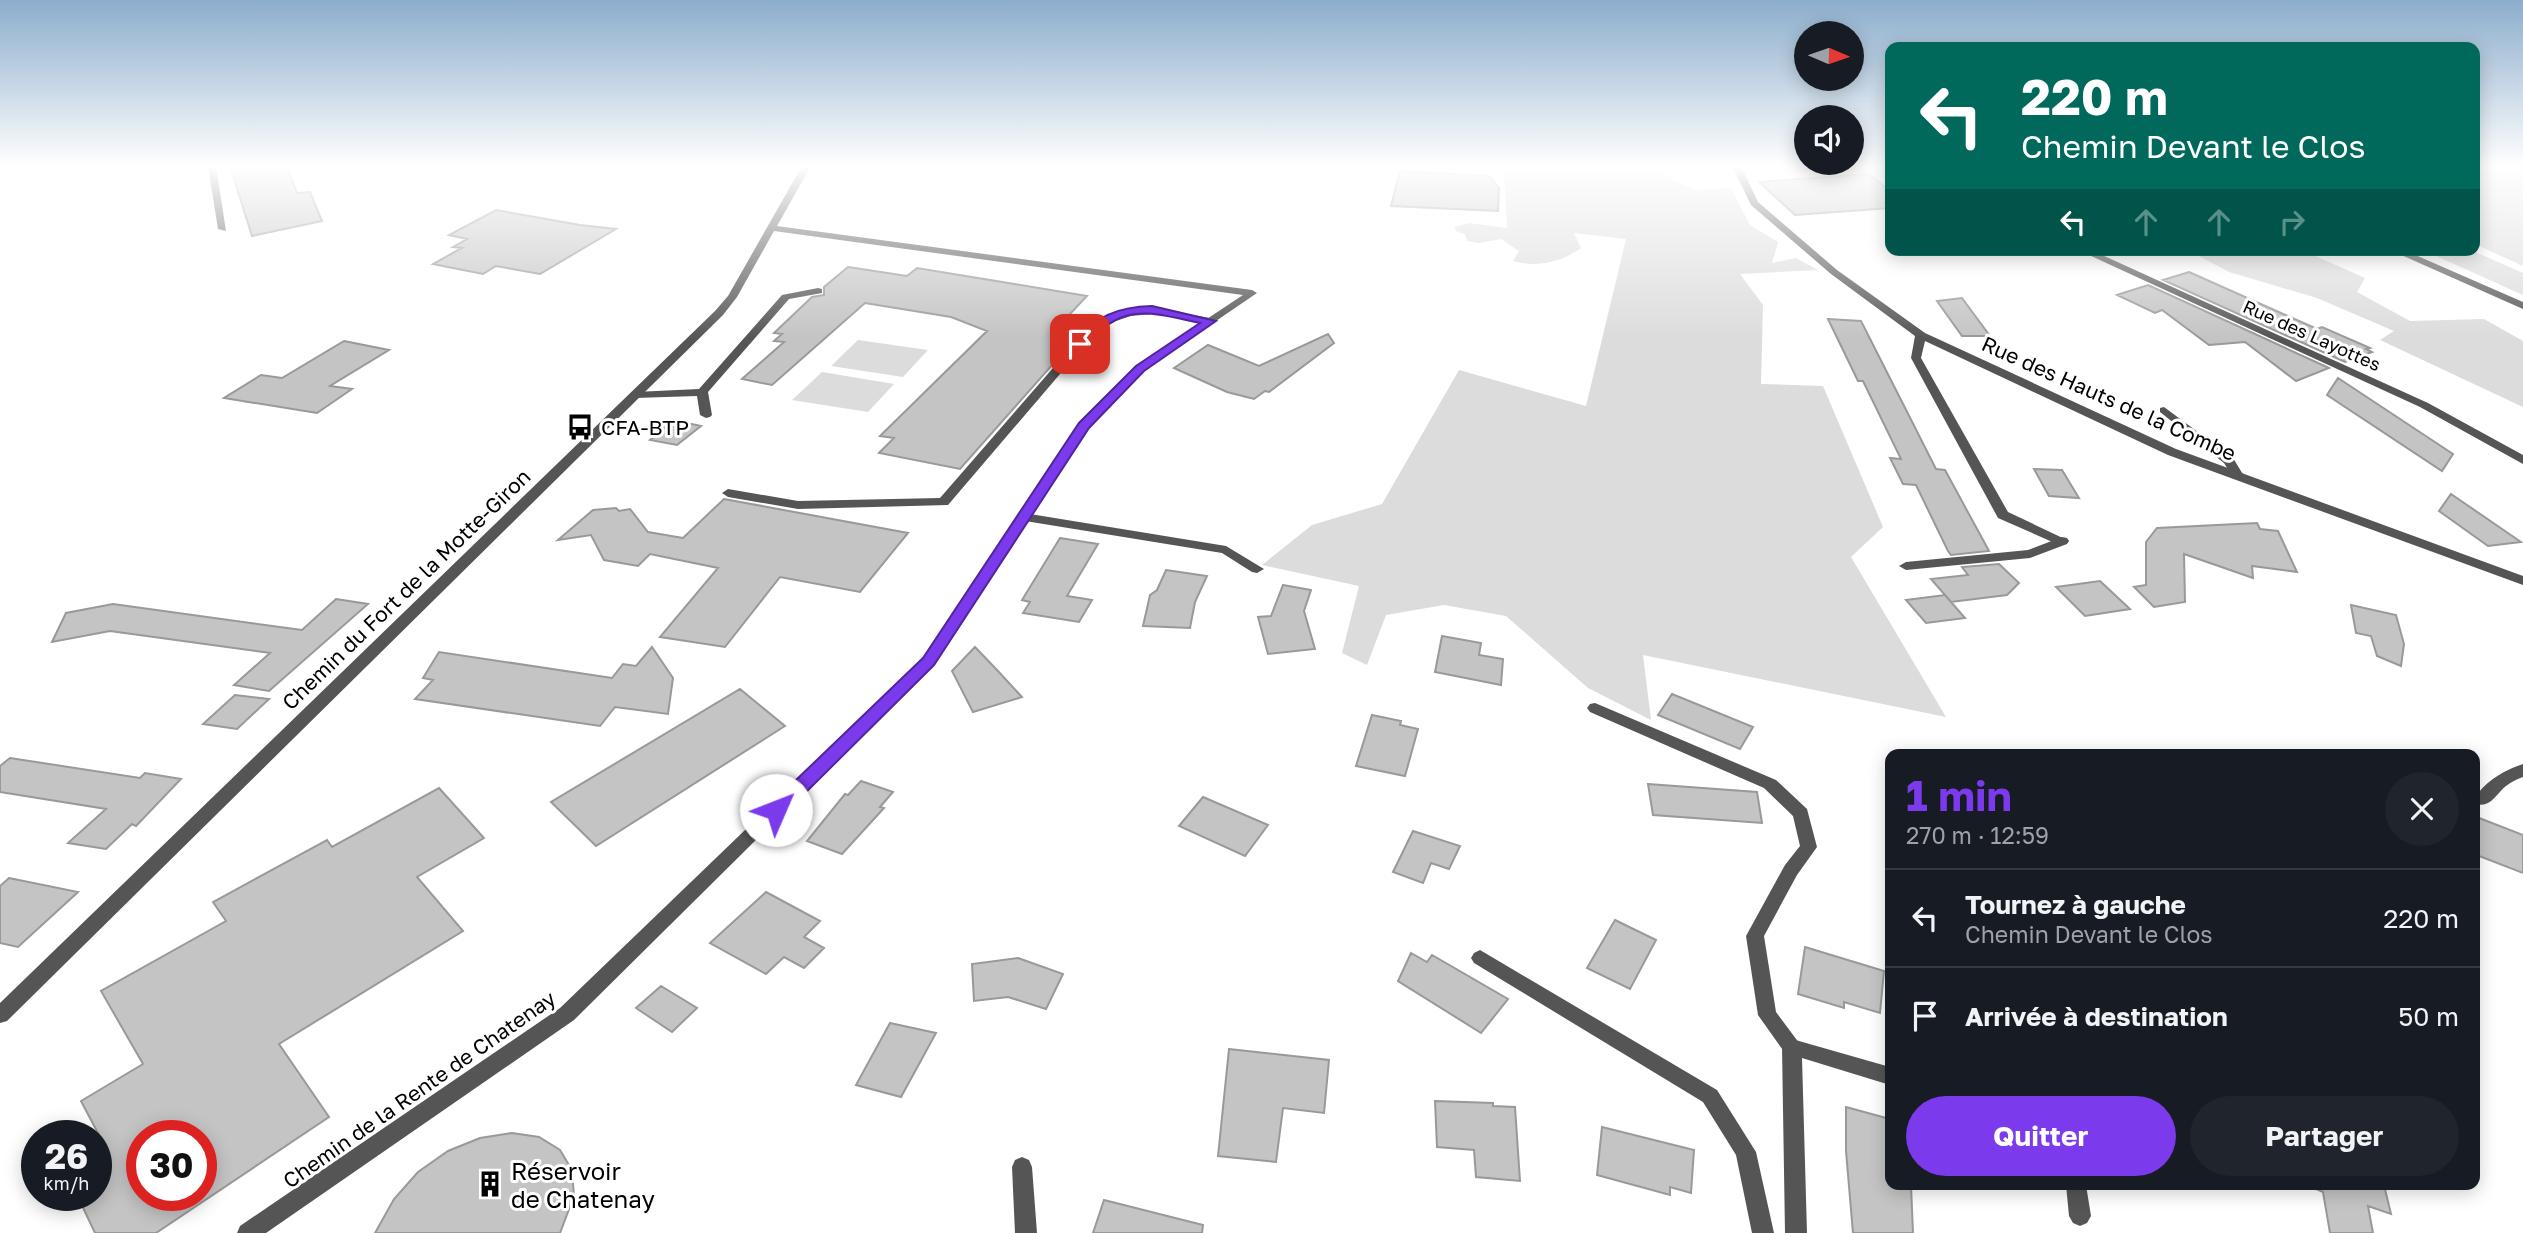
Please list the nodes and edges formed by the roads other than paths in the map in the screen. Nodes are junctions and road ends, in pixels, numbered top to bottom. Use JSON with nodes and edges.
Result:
{"nodes":[{"id":1,"x":222,"y":224,"type":"edge"},
{"id":2,"x":775,"y":224,"type":"edge"},
{"id":3,"x":1778,"y":224,"type":"edge"},
{"id":4,"x":773,"y":228,"type":"junction"},
{"id":5,"x":223,"y":229,"type":"dead end"},
{"id":6,"x":2096,"y":256,"type":"edge"},
{"id":7,"x":2409,"y":256,"type":"edge"},
{"id":8,"x":818,"y":291,"type":"dead end"},
{"id":9,"x":2523,"y":306,"type":"edge"},
{"id":10,"x":1210,"y":321,"type":"junction"},
{"id":11,"x":1921,"y":335,"type":"junction"},
{"id":12,"x":702,"y":392,"type":"junction"},
{"id":13,"x":635,"y":395,"type":"junction"},
{"id":14,"x":2164,"y":410,"type":"dead end"},
{"id":15,"x":706,"y":415,"type":"dead end"},
{"id":16,"x":2523,"y":460,"type":"edge"},
{"id":17,"x":2238,"y":477,"type":"junction"},
{"id":18,"x":728,"y":493,"type":"dead end"},
{"id":19,"x":1024,"y":517,"type":"junction"},
{"id":20,"x":1906,"y":566,"type":"dead end"},
{"id":21,"x":1257,"y":569,"type":"dead end"},
{"id":22,"x":2523,"y":581,"type":"edge"},
{"id":23,"x":1595,"y":708,"type":"dead end"},
{"id":24,"x":2523,"y":771,"type":"edge"},
{"id":25,"x":2482,"y":800,"type":"dead end"},
{"id":26,"x":1480,"y":958,"type":"dead end"},
{"id":27,"x":1,"y":1012,"type":"edge"},
{"id":28,"x":1792,"y":1047,"type":"junction"},
{"id":29,"x":1885,"y":1075,"type":"edge"},
{"id":30,"x":1022,"y":1167,"type":"dead end"},
{"id":31,"x":2077,"y":1190,"type":"edge"},
{"id":32,"x":2080,"y":1216,"type":"dead end"},
{"id":33,"x":248,"y":1233,"type":"edge"},
{"id":34,"x":1026,"y":1233,"type":"edge"},
{"id":35,"x":1763,"y":1233,"type":"edge"},
{"id":36,"x":1796,"y":1233,"type":"edge"}],
"edges":[{"from":1,"to":5,"type":"street"},
{"from":2,"to":4,"type":"street","name":"Chemin du Fort de la Motte-Giron"},
{"from":3,"to":11,"type":"street","name":"Rue des Hauts de la Combe"},
{"from":4,"to":10,"type":"street","name":"Chemin de la Rente de Chatenay"},
{"from":4,"to":13,"type":"street","name":"Chemin du Fort de la Motte-Giron"},
{"from":6,"to":16,"type":"street","name":"Rue des Layottes"},
{"from":7,"to":9,"type":"street"},
{"from":8,"to":12,"type":"street"},
{"from":10,"to":18,"type":"street"},
{"from":10,"to":19,"type":"street","name":"Chemin de la Rente de Chatenay"},
{"from":11,"to":17,"type":"street","name":"Rue des Hauts de la Combe"},
{"from":11,"to":20,"type":"street"},
{"from":12,"to":13,"type":"street"},
{"from":12,"to":15,"type":"street"},
{"from":13,"to":27,"type":"street","name":"Chemin du Fort de la Motte-Giron"},
{"from":14,"to":17,"type":"street"},
{"from":17,"to":22,"type":"street","name":"Rue des Hauts de la Combe"},
{"from":19,"to":21,"type":"street"},
{"from":19,"to":33,"type":"street","name":"Chemin de la Rente de Chatenay"},
{"from":23,"to":28,"type":"street"},
{"from":24,"to":25,"type":"street"},
{"from":26,"to":35,"type":"street"},
{"from":28,"to":29,"type":"street"},
{"from":28,"to":36,"type":"street"},
{"from":30,"to":34,"type":"street"},
{"from":31,"to":32,"type":"street"}]}
